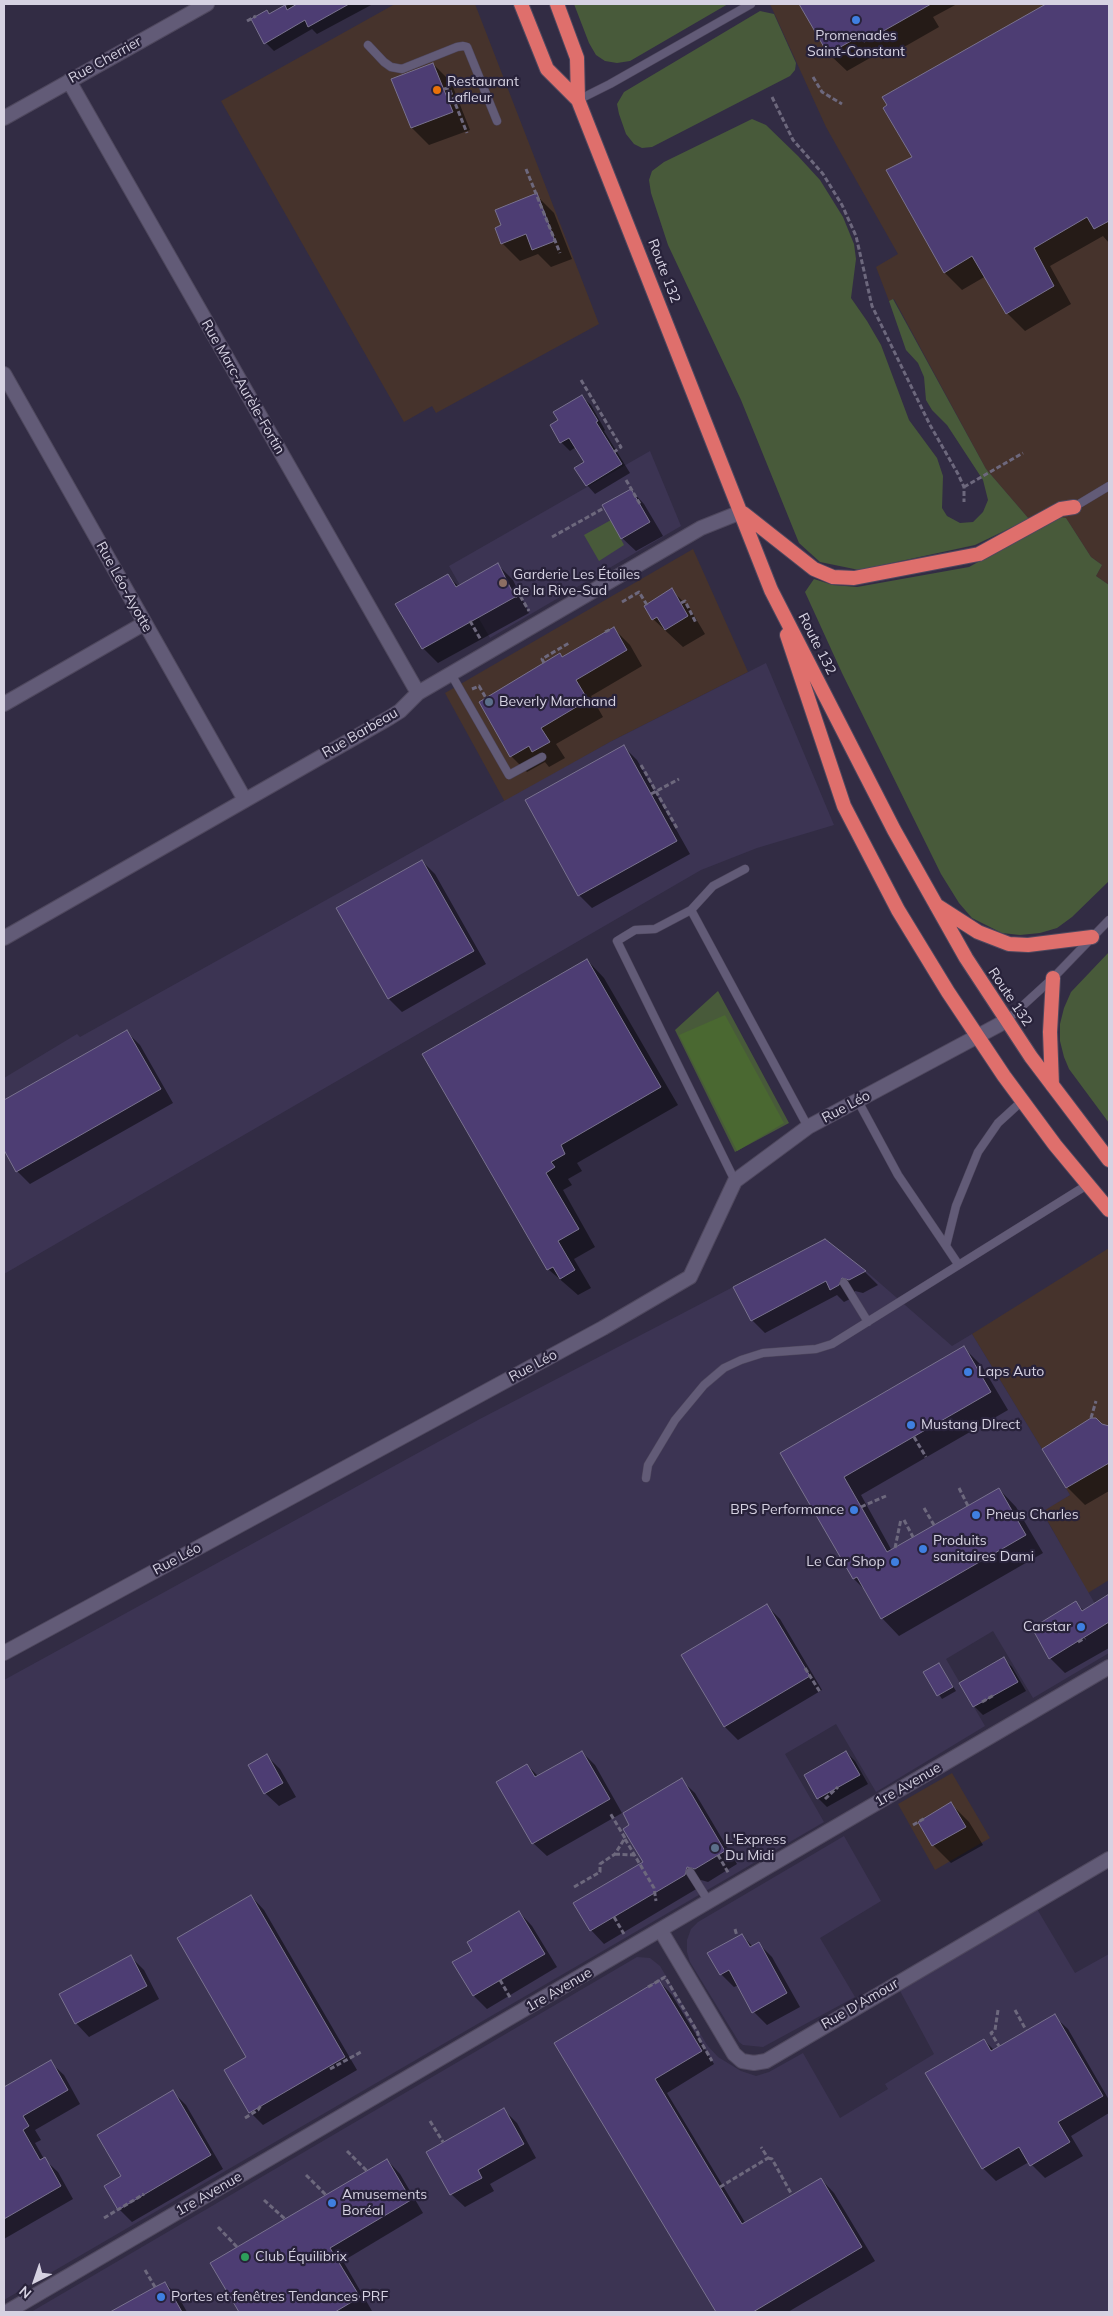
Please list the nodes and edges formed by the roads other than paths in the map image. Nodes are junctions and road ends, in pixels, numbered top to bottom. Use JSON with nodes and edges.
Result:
{"nodes":[{"id":1,"x":207,"y":4,"type":"edge"},
{"id":2,"x":521,"y":4,"type":"edge"},
{"id":3,"x":556,"y":4,"type":"edge"},
{"id":4,"x":751,"y":4,"type":"edge"},
{"id":5,"x":368,"y":45,"type":"dead end"},
{"id":6,"x":68,"y":81,"type":"junction"},
{"id":7,"x":578,"y":100,"type":"junction"},
{"id":8,"x":4,"y":118,"type":"edge"},
{"id":9,"x":497,"y":121,"type":"dead end"},
{"id":10,"x":4,"y":374,"type":"edge"},
{"id":11,"x":1109,"y":486,"type":"edge"},
{"id":12,"x":1074,"y":507,"type":"joint"},
{"id":13,"x":741,"y":512,"type":"junction"},
{"id":14,"x":771,"y":590,"type":"junction"},
{"id":15,"x":145,"y":623,"type":"junction"},
{"id":16,"x":451,"y":674,"type":"junction"},
{"id":17,"x":418,"y":693,"type":"junction"},
{"id":18,"x":4,"y":704,"type":"edge"},
{"id":19,"x":542,"y":757,"type":"dead end"},
{"id":20,"x":245,"y":800,"type":"junction"},
{"id":21,"x":744,"y":868,"type":"dead end"},
{"id":22,"x":934,"y":904,"type":"junction"},
{"id":23,"x":691,"y":910,"type":"junction"},
{"id":24,"x":1109,"y":920,"type":"edge"},
{"id":25,"x":1092,"y":937,"type":"junction"},
{"id":26,"x":4,"y":938,"type":"edge"},
{"id":27,"x":1053,"y":978,"type":"junction"},
{"id":28,"x":1006,"y":1021,"type":"junction"},
{"id":29,"x":977,"y":1037,"type":"junction"},
{"id":30,"x":1052,"y":1085,"type":"junction"},
{"id":31,"x":858,"y":1101,"type":"junction"},
{"id":32,"x":1022,"y":1101,"type":"junction"},
{"id":33,"x":808,"y":1127,"type":"junction"},
{"id":34,"x":1109,"y":1160,"type":"edge"},
{"id":35,"x":735,"y":1181,"type":"junction"},
{"id":36,"x":1087,"y":1185,"type":"junction"},
{"id":37,"x":1109,"y":1210,"type":"edge"},
{"id":38,"x":946,"y":1246,"type":"junction"},
{"id":39,"x":958,"y":1264,"type":"junction"},
{"id":40,"x":844,"y":1282,"type":"dead end"},
{"id":41,"x":868,"y":1322,"type":"junction"},
{"id":42,"x":646,"y":1478,"type":"dead end"},
{"id":43,"x":4,"y":1653,"type":"edge"},
{"id":44,"x":1109,"y":1667,"type":"edge"},
{"id":45,"x":1109,"y":1859,"type":"edge"},
{"id":46,"x":690,"y":1872,"type":"dead end"},
{"id":47,"x":710,"y":1902,"type":"junction"},
{"id":48,"x":661,"y":1931,"type":"junction"},
{"id":49,"x":7,"y":2312,"type":"edge"}],
"edges":[{"from":1,"to":6,"type":"street","name":"Rue Cherrier"},
{"from":2,"to":7,"type":"highway","name":"Route 132"},
{"from":3,"to":7,"type":"highway","name":"Route 132"},
{"from":4,"to":7,"type":"lane"},
{"from":5,"to":9,"type":"lane"},
{"from":6,"to":8,"type":"street","name":"Rue Cherrier"},
{"from":6,"to":17,"type":"street","name":"Rue Marc-Aurèle-Fortin"},
{"from":7,"to":13,"type":"highway","name":"Route 132"},
{"from":10,"to":15,"type":"street","name":"Rue Léo-Ayotte"},
{"from":11,"to":12,"type":"lane"},
{"from":12,"to":13,"type":"highway"},
{"from":13,"to":14,"type":"highway","name":"Route 132"},
{"from":13,"to":16,"type":"street","name":"Rue Barbeau"},
{"from":14,"to":22,"type":"highway","name":"Route 132"},
{"from":14,"to":29,"type":"highway"},
{"from":15,"to":18,"type":"street"},
{"from":15,"to":20,"type":"street","name":"Rue Léo-Ayotte"},
{"from":16,"to":17,"type":"street","name":"Rue Barbeau"},
{"from":16,"to":19,"type":"lane"},
{"from":17,"to":20,"type":"street","name":"Rue Barbeau"},
{"from":20,"to":26,"type":"street","name":"Rue Barbeau"},
{"from":21,"to":23,"type":"lane"},
{"from":22,"to":25,"type":"highway"},
{"from":22,"to":28,"type":"highway","name":"Route 132"},
{"from":23,"to":33,"type":"lane"},
{"from":23,"to":35,"type":"lane"},
{"from":24,"to":25,"type":"lane"},
{"from":25,"to":27,"type":"lane"},
{"from":27,"to":28,"type":"lane"},
{"from":27,"to":30,"type":"highway"},
{"from":28,"to":29,"type":"street","name":"Rue Léo"},
{"from":28,"to":30,"type":"highway","name":"Route 132"},
{"from":29,"to":31,"type":"street","name":"Rue Léo"},
{"from":29,"to":32,"type":"highway"},
{"from":30,"to":34,"type":"highway","name":"Route 132"},
{"from":31,"to":33,"type":"street","name":"Rue Léo"},
{"from":31,"to":38,"type":"lane"},
{"from":32,"to":36,"type":"highway"},
{"from":32,"to":38,"type":"lane"},
{"from":33,"to":35,"type":"street","name":"Rue Léo"},
{"from":35,"to":43,"type":"street","name":"Rue Léo"},
{"from":36,"to":37,"type":"highway"},
{"from":36,"to":39,"type":"lane"},
{"from":38,"to":39,"type":"lane"},
{"from":39,"to":41,"type":"lane"},
{"from":40,"to":41,"type":"lane"},
{"from":41,"to":42,"type":"lane"},
{"from":44,"to":47,"type":"street","name":"1re Avenue"},
{"from":45,"to":48,"type":"street","name":"Rue D'Amour"},
{"from":46,"to":47,"type":"lane"},
{"from":47,"to":48,"type":"street","name":"1re Avenue"},
{"from":48,"to":49,"type":"street","name":"1re Avenue"}]}
